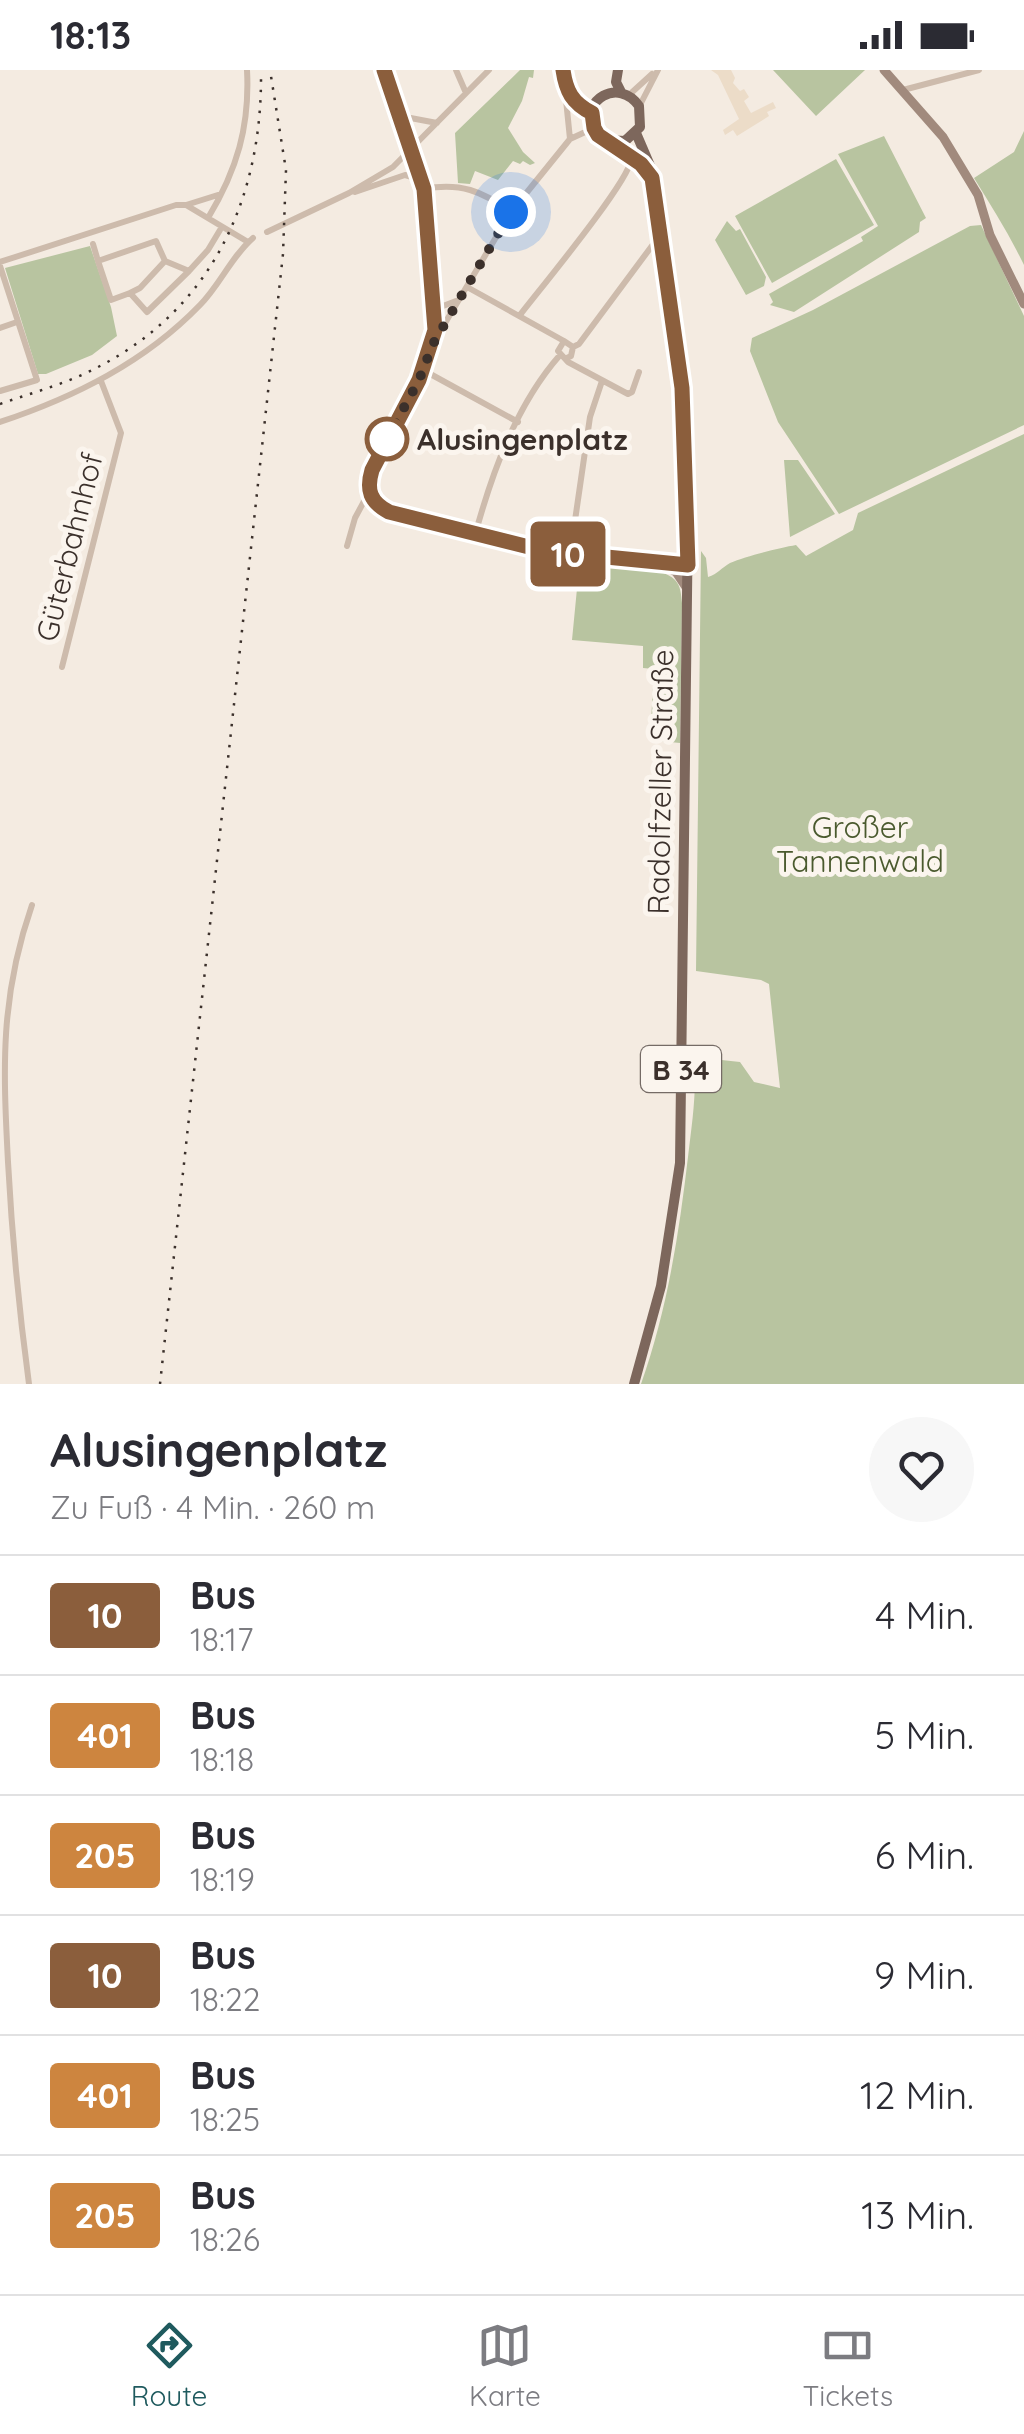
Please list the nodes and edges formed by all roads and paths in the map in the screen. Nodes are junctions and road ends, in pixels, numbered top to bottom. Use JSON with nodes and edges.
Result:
{"nodes":[{"id":1,"x":247,"y":70,"type":"edge"},
{"id":2,"x":384,"y":70,"type":"edge"},
{"id":3,"x":456,"y":70,"type":"edge"},
{"id":4,"x":490,"y":70,"type":"edge"},
{"id":5,"x":562,"y":70,"type":"edge"},
{"id":6,"x":618,"y":70,"type":"edge"},
{"id":7,"x":658,"y":70,"type":"edge"},
{"id":8,"x":884,"y":70,"type":"edge"},
{"id":9,"x":975,"y":71,"type":"edge"},
{"id":10,"x":565,"y":87,"type":"junction"},
{"id":11,"x":903,"y":90,"type":"junction"},
{"id":12,"x":466,"y":93,"type":"junction"},
{"id":13,"x":625,"y":94,"type":"junction"},
{"id":14,"x":639,"y":106,"type":"junction"},
{"id":15,"x":592,"y":113,"type":"junction"},
{"id":16,"x":398,"y":115,"type":"junction"},
{"id":17,"x":438,"y":123,"type":"junction"},
{"id":18,"x":599,"y":134,"type":"junction"},
{"id":19,"x":636,"y":134,"type":"junction"},
{"id":20,"x":570,"y":139,"type":"junction"},
{"id":21,"x":410,"y":151,"type":"junction"},
{"id":22,"x":631,"y":159,"type":"junction"},
{"id":23,"x":652,"y":178,"type":"junction"},
{"id":24,"x":424,"y":189,"type":"junction"},
{"id":25,"x":348,"y":193,"type":"junction"},
{"id":26,"x":222,"y":194,"type":"junction"},
{"id":27,"x":186,"y":206,"type":"junction"},
{"id":28,"x":511,"y":212,"type":"junction"},
{"id":29,"x":208,"y":218,"type":"junction"},
{"id":30,"x":220,"y":230,"type":"dead end"},
{"id":31,"x":267,"y":232,"type":"dead end"},
{"id":32,"x":661,"y":235,"type":"junction"},
{"id":33,"x":93,"y":244,"type":"dead end"},
{"id":34,"x":664,"y":253,"type":"junction"},
{"id":35,"x":644,"y":254,"type":"junction"},
{"id":36,"x":98,"y":260,"type":"junction"},
{"id":37,"x":164,"y":262,"type":"junction"},
{"id":38,"x":0,"y":264,"type":"edge"},
{"id":39,"x":188,"y":271,"type":"junction"},
{"id":40,"x":467,"y":287,"type":"junction"},
{"id":41,"x":130,"y":293,"type":"junction"},
{"id":42,"x":432,"y":295,"type":"junction"},
{"id":43,"x":461,"y":298,"type":"junction"},
{"id":44,"x":1024,"y":304,"type":"edge"},
{"id":45,"x":520,"y":316,"type":"junction"},
{"id":46,"x":17,"y":322,"type":"junction"},
{"id":47,"x":0,"y":328,"type":"edge"},
{"id":48,"x":435,"y":330,"type":"junction"},
{"id":49,"x":564,"y":341,"type":"junction"},
{"id":50,"x":433,"y":344,"type":"junction"},
{"id":51,"x":574,"y":347,"type":"junction"},
{"id":52,"x":563,"y":356,"type":"junction"},
{"id":53,"x":424,"y":370,"type":"junction"},
{"id":54,"x":639,"y":372,"type":"dead end"},
{"id":55,"x":100,"y":381,"type":"junction"},
{"id":56,"x":602,"y":382,"type":"junction"},
{"id":57,"x":0,"y":391,"type":"edge"},
{"id":58,"x":0,"y":422,"type":"edge"},
{"id":59,"x":518,"y":422,"type":"junction"},
{"id":60,"x":368,"y":492,"type":"junction"},
{"id":61,"x":475,"y":535,"type":"junction"},
{"id":62,"x":347,"y":546,"type":"dead end"},
{"id":63,"x":570,"y":554,"type":"junction"},
{"id":64,"x":659,"y":563,"type":"junction"},
{"id":65,"x":688,"y":565,"type":"junction"},
{"id":66,"x":688,"y":590,"type":"junction"},
{"id":67,"x":62,"y":668,"type":"dead end"},
{"id":68,"x":32,"y":905,"type":"dead end"},
{"id":69,"x":29,"y":1384,"type":"edge"},
{"id":70,"x":634,"y":1384,"type":"edge"}],
"edges":[{"from":1,"to":26,"type":"street"},
{"from":2,"to":16,"type":"street"},
{"from":3,"to":12,"type":"street"},
{"from":4,"to":12,"type":"street"},
{"from":5,"to":10,"type":"main road"},
{"from":6,"to":13,"type":"main road"},
{"from":7,"to":13,"type":"street"},
{"from":7,"to":14,"type":"street"},
{"from":8,"to":11,"type":"street"},
{"from":9,"to":11,"type":"street"},
{"from":10,"to":15,"type":"main road"},
{"from":10,"to":20,"type":"street"},
{"from":11,"to":44,"type":"street"},
{"from":12,"to":17,"type":"street"},
{"from":13,"to":14,"type":"main road"},
{"from":13,"to":15,"type":"main road"},
{"from":14,"to":19,"type":"main road","number":"B 34"},
{"from":15,"to":18,"type":"main road"},
{"from":16,"to":17,"type":"street"},
{"from":16,"to":21,"type":"street"},
{"from":17,"to":21,"type":"street"},
{"from":18,"to":19,"type":"main road"},
{"from":18,"to":20,"type":"street"},
{"from":18,"to":22,"type":"main road"},
{"from":19,"to":23,"type":"main road","name":"Radolfzeller Straße","number":"B 34"},
{"from":20,"to":28,"type":"street"},
{"from":21,"to":24,"type":"street"},
{"from":21,"to":25,"type":"street"},
{"from":22,"to":23,"type":"main road"},
{"from":22,"to":45,"type":"street"},
{"from":23,"to":32,"type":"main road","name":"Radolfzeller Straße","number":"B 34"},
{"from":24,"to":25,"type":"street"},
{"from":24,"to":28,"type":"street"},
{"from":24,"to":42,"type":"street"},
{"from":25,"to":31,"type":"street"},
{"from":26,"to":27,"type":"street"},
{"from":26,"to":29,"type":"street"},
{"from":27,"to":29,"type":"street"},
{"from":27,"to":38,"type":"street"},
{"from":28,"to":40,"type":"street"},
{"from":29,"to":55,"type":"street"},
{"from":30,"to":39,"type":"street"},
{"from":32,"to":34,"type":"main road","name":"Radolfzeller Straße","number":"B 34"},
{"from":32,"to":35,"type":"street"},
{"from":33,"to":36,"type":"street"},
{"from":34,"to":35,"type":"street"},
{"from":34,"to":65,"type":"main road","name":"Radolfzeller Straße","number":"B 34"},
{"from":35,"to":51,"type":"street"},
{"from":36,"to":37,"type":"street"},
{"from":36,"to":41,"type":"street"},
{"from":37,"to":39,"type":"street"},
{"from":37,"to":41,"type":"street"},
{"from":38,"to":46,"type":"street"},
{"from":39,"to":41,"type":"street"},
{"from":40,"to":43,"type":"street"},
{"from":40,"to":45,"type":"street"},
{"from":42,"to":43,"type":"street"},
{"from":42,"to":48,"type":"street"},
{"from":43,"to":48,"type":"street"},
{"from":43,"to":50,"type":"street"},
{"from":45,"to":49,"type":"street"},
{"from":46,"to":47,"type":"street"},
{"from":46,"to":57,"type":"street"},
{"from":48,"to":50,"type":"street"},
{"from":49,"to":51,"type":"street"},
{"from":49,"to":52,"type":"street"},
{"from":50,"to":53,"type":"street"},
{"from":51,"to":52,"type":"street"},
{"from":52,"to":56,"type":"street"},
{"from":52,"to":59,"type":"street"},
{"from":53,"to":59,"type":"street"},
{"from":53,"to":60,"type":"street"},
{"from":54,"to":56,"type":"street"},
{"from":55,"to":58,"type":"street"},
{"from":55,"to":67,"type":"street","name":"Güterbahnhof"},
{"from":56,"to":63,"type":"street"},
{"from":59,"to":61,"type":"street"},
{"from":60,"to":61,"type":"street"},
{"from":60,"to":62,"type":"street"},
{"from":61,"to":63,"type":"street"},
{"from":63,"to":64,"type":"street"},
{"from":64,"to":65,"type":"street"},
{"from":64,"to":66,"type":"street"},
{"from":65,"to":66,"type":"main road","name":"Radolfzeller Straße","number":"B 34"},
{"from":66,"to":70,"type":"main road","name":"Radolfzeller Straße","number":"B 34"},
{"from":68,"to":69,"type":"street"}]}
